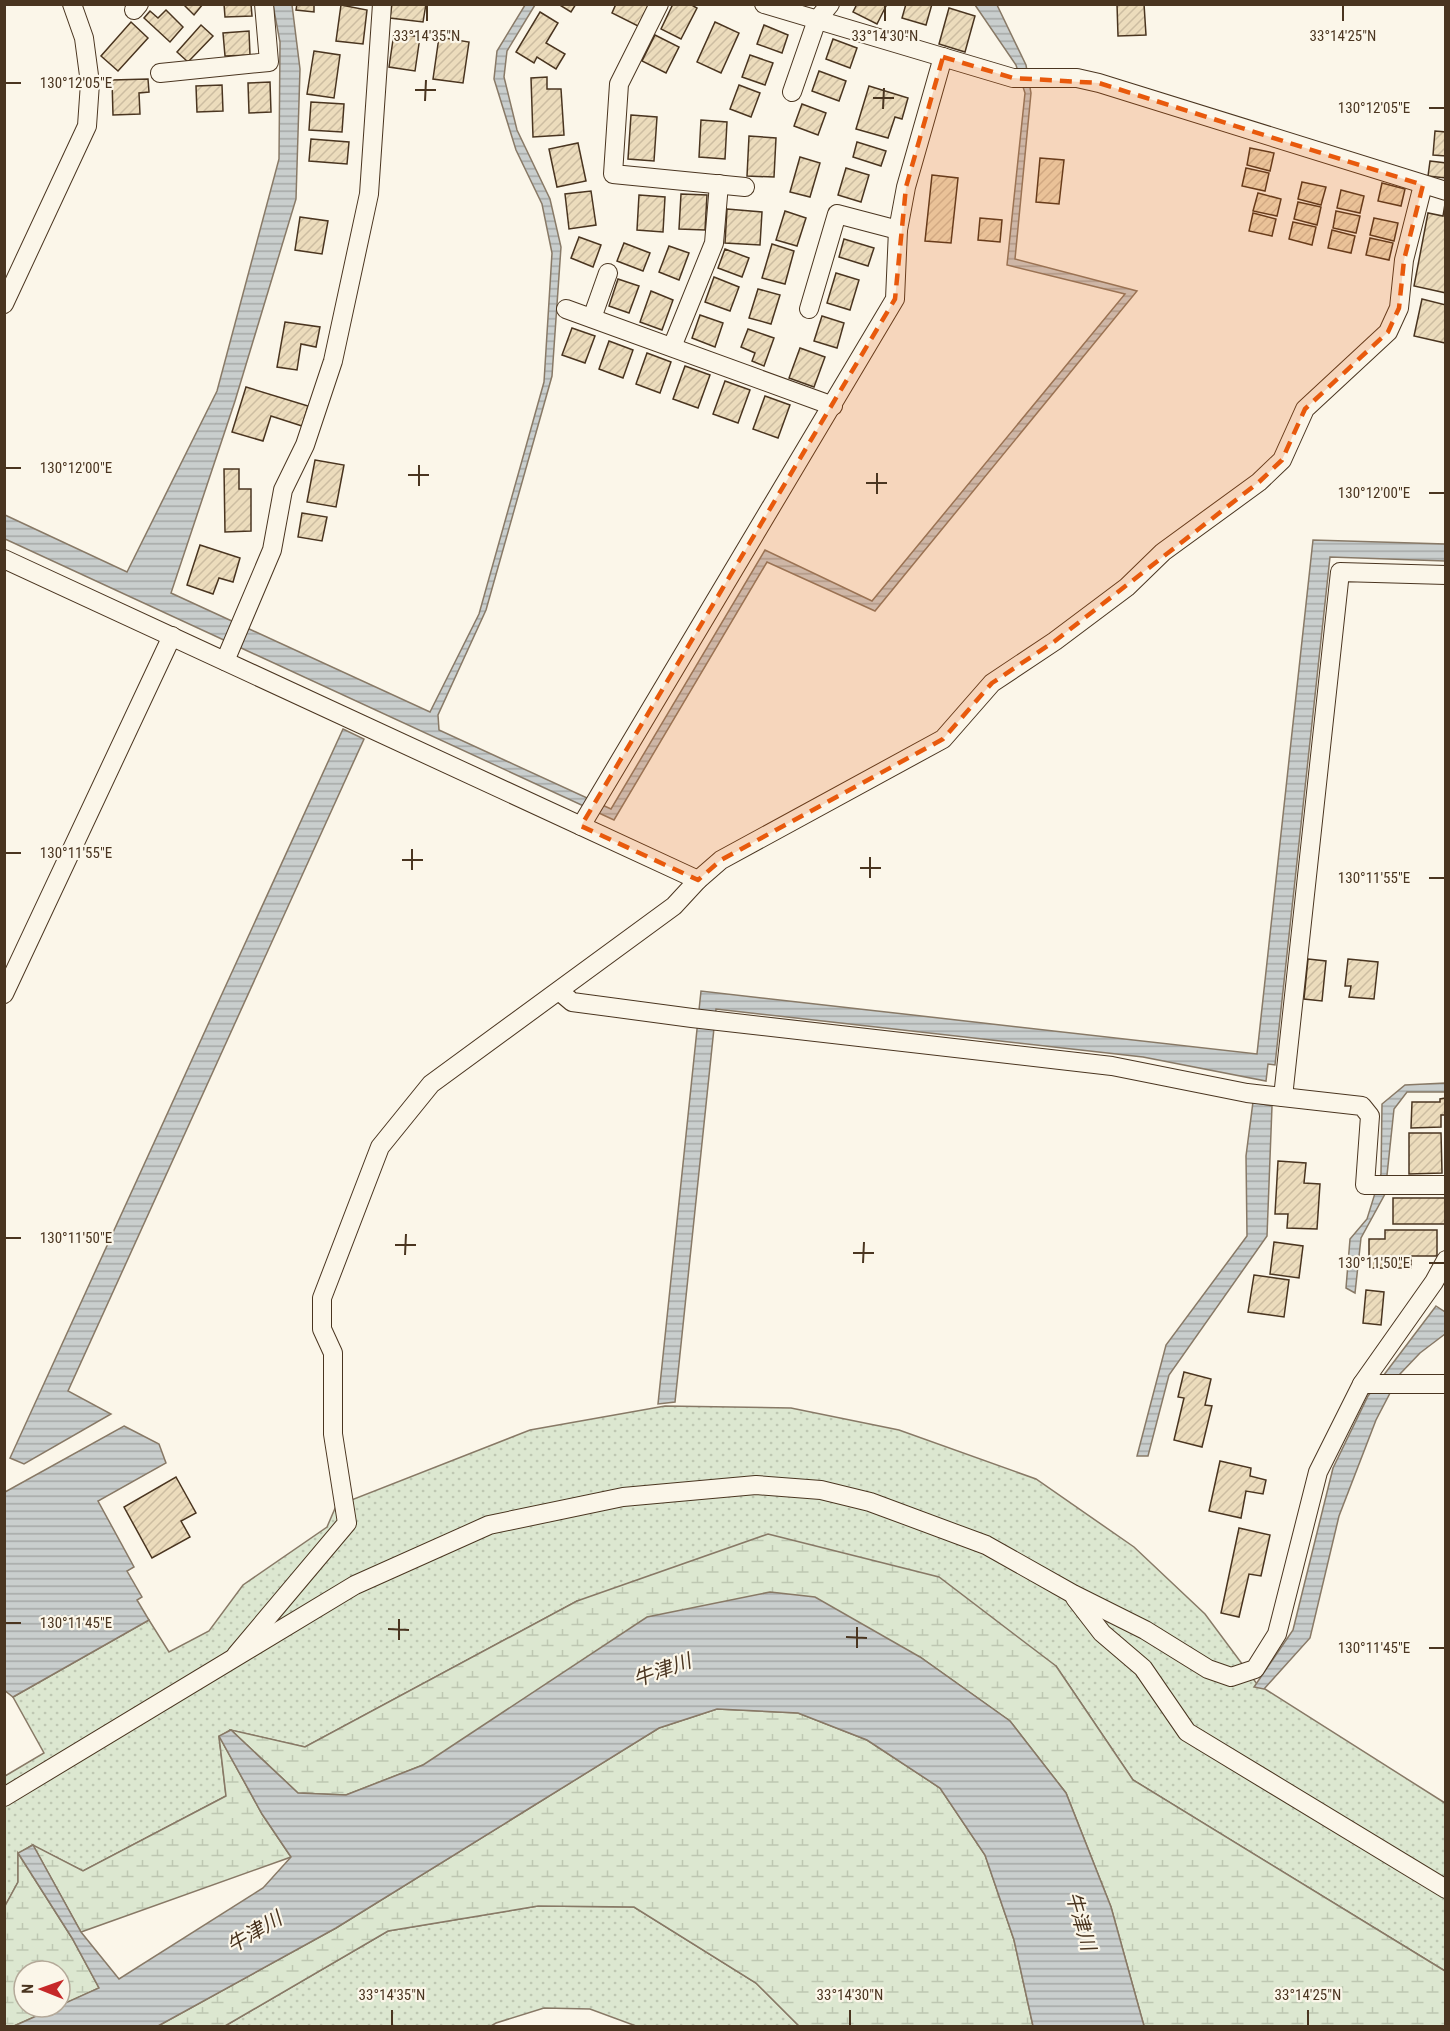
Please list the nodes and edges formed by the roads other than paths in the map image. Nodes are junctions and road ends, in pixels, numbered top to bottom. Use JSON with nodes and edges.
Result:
{"nodes":[{"id":1,"x":72,"y":4,"type":"edge"},
{"id":2,"x":264,"y":4,"type":"edge"},
{"id":3,"x":382,"y":4,"type":"edge"},
{"id":4,"x":658,"y":4,"type":"edge"},
{"id":5,"x":764,"y":4,"type":"edge"},
{"id":6,"x":830,"y":4,"type":"edge"},
{"id":7,"x":817,"y":20,"type":"junction"},
{"id":8,"x":943,"y":57,"type":"junction"},
{"id":9,"x":160,"y":73,"type":"dead end"},
{"id":10,"x":792,"y":92,"type":"dead end"},
{"id":11,"x":719,"y":184,"type":"junction"},
{"id":12,"x":1423,"y":185,"type":"junction"},
{"id":13,"x":745,"y":187,"type":"dead end"},
{"id":14,"x":1446,"y":191,"type":"edge"},
{"id":15,"x":898,"y":230,"type":"junction"},
{"id":16,"x":608,"y":273,"type":"dead end"},
{"id":17,"x":4,"y":304,"type":"edge"},
{"id":18,"x":566,"y":309,"type":"dead end"},
{"id":19,"x":808,"y":309,"type":"dead end"},
{"id":20,"x":592,"y":318,"type":"junction"},
{"id":21,"x":672,"y":348,"type":"junction"},
{"id":22,"x":833,"y":406,"type":"junction"},
{"id":23,"x":4,"y":559,"type":"edge"},
{"id":24,"x":1446,"y":575,"type":"edge"},
{"id":25,"x":172,"y":636,"type":"junction"},
{"id":26,"x":225,"y":661,"type":"junction"},
{"id":27,"x":589,"y":813,"type":"junction"},
{"id":28,"x":698,"y":880,"type":"junction"},
{"id":29,"x":560,"y":991,"type":"junction"},
{"id":30,"x":4,"y":994,"type":"edge"},
{"id":31,"x":1283,"y":1097,"type":"junction"},
{"id":32,"x":1446,"y":1185,"type":"edge"},
{"id":33,"x":1446,"y":1260,"type":"edge"},
{"id":34,"x":1362,"y":1384,"type":"junction"},
{"id":35,"x":1446,"y":1384,"type":"edge"},
{"id":36,"x":1073,"y":1594,"type":"junction"},
{"id":37,"x":236,"y":1655,"type":"junction"},
{"id":38,"x":4,"y":1797,"type":"edge"},
{"id":39,"x":1446,"y":1889,"type":"edge"}],
"edges":[{"from":1,"to":17,"type":"street"},
{"from":2,"to":9,"type":"street"},
{"from":3,"to":26,"type":"street"},
{"from":4,"to":11,"type":"street"},
{"from":5,"to":7,"type":"street"},
{"from":6,"to":7,"type":"street"},
{"from":7,"to":8,"type":"street"},
{"from":7,"to":10,"type":"street"},
{"from":8,"to":12,"type":"street"},
{"from":8,"to":15,"type":"street"},
{"from":11,"to":13,"type":"street"},
{"from":11,"to":21,"type":"street"},
{"from":12,"to":14,"type":"street"},
{"from":12,"to":28,"type":"street"},
{"from":15,"to":19,"type":"street"},
{"from":15,"to":22,"type":"street"},
{"from":16,"to":20,"type":"street"},
{"from":18,"to":20,"type":"street"},
{"from":20,"to":21,"type":"street"},
{"from":21,"to":22,"type":"street"},
{"from":22,"to":27,"type":"street"},
{"from":23,"to":25,"type":"street"},
{"from":24,"to":31,"type":"street"},
{"from":25,"to":26,"type":"street"},
{"from":25,"to":30,"type":"street"},
{"from":26,"to":27,"type":"street"},
{"from":27,"to":28,"type":"street"},
{"from":28,"to":29,"type":"street"},
{"from":29,"to":31,"type":"street"},
{"from":29,"to":37,"type":"street"},
{"from":31,"to":32,"type":"street"},
{"from":33,"to":34,"type":"street"},
{"from":34,"to":35,"type":"street"},
{"from":34,"to":36,"type":"street"},
{"from":36,"to":37,"type":"street"},
{"from":36,"to":39,"type":"street"},
{"from":37,"to":38,"type":"street"}]}
